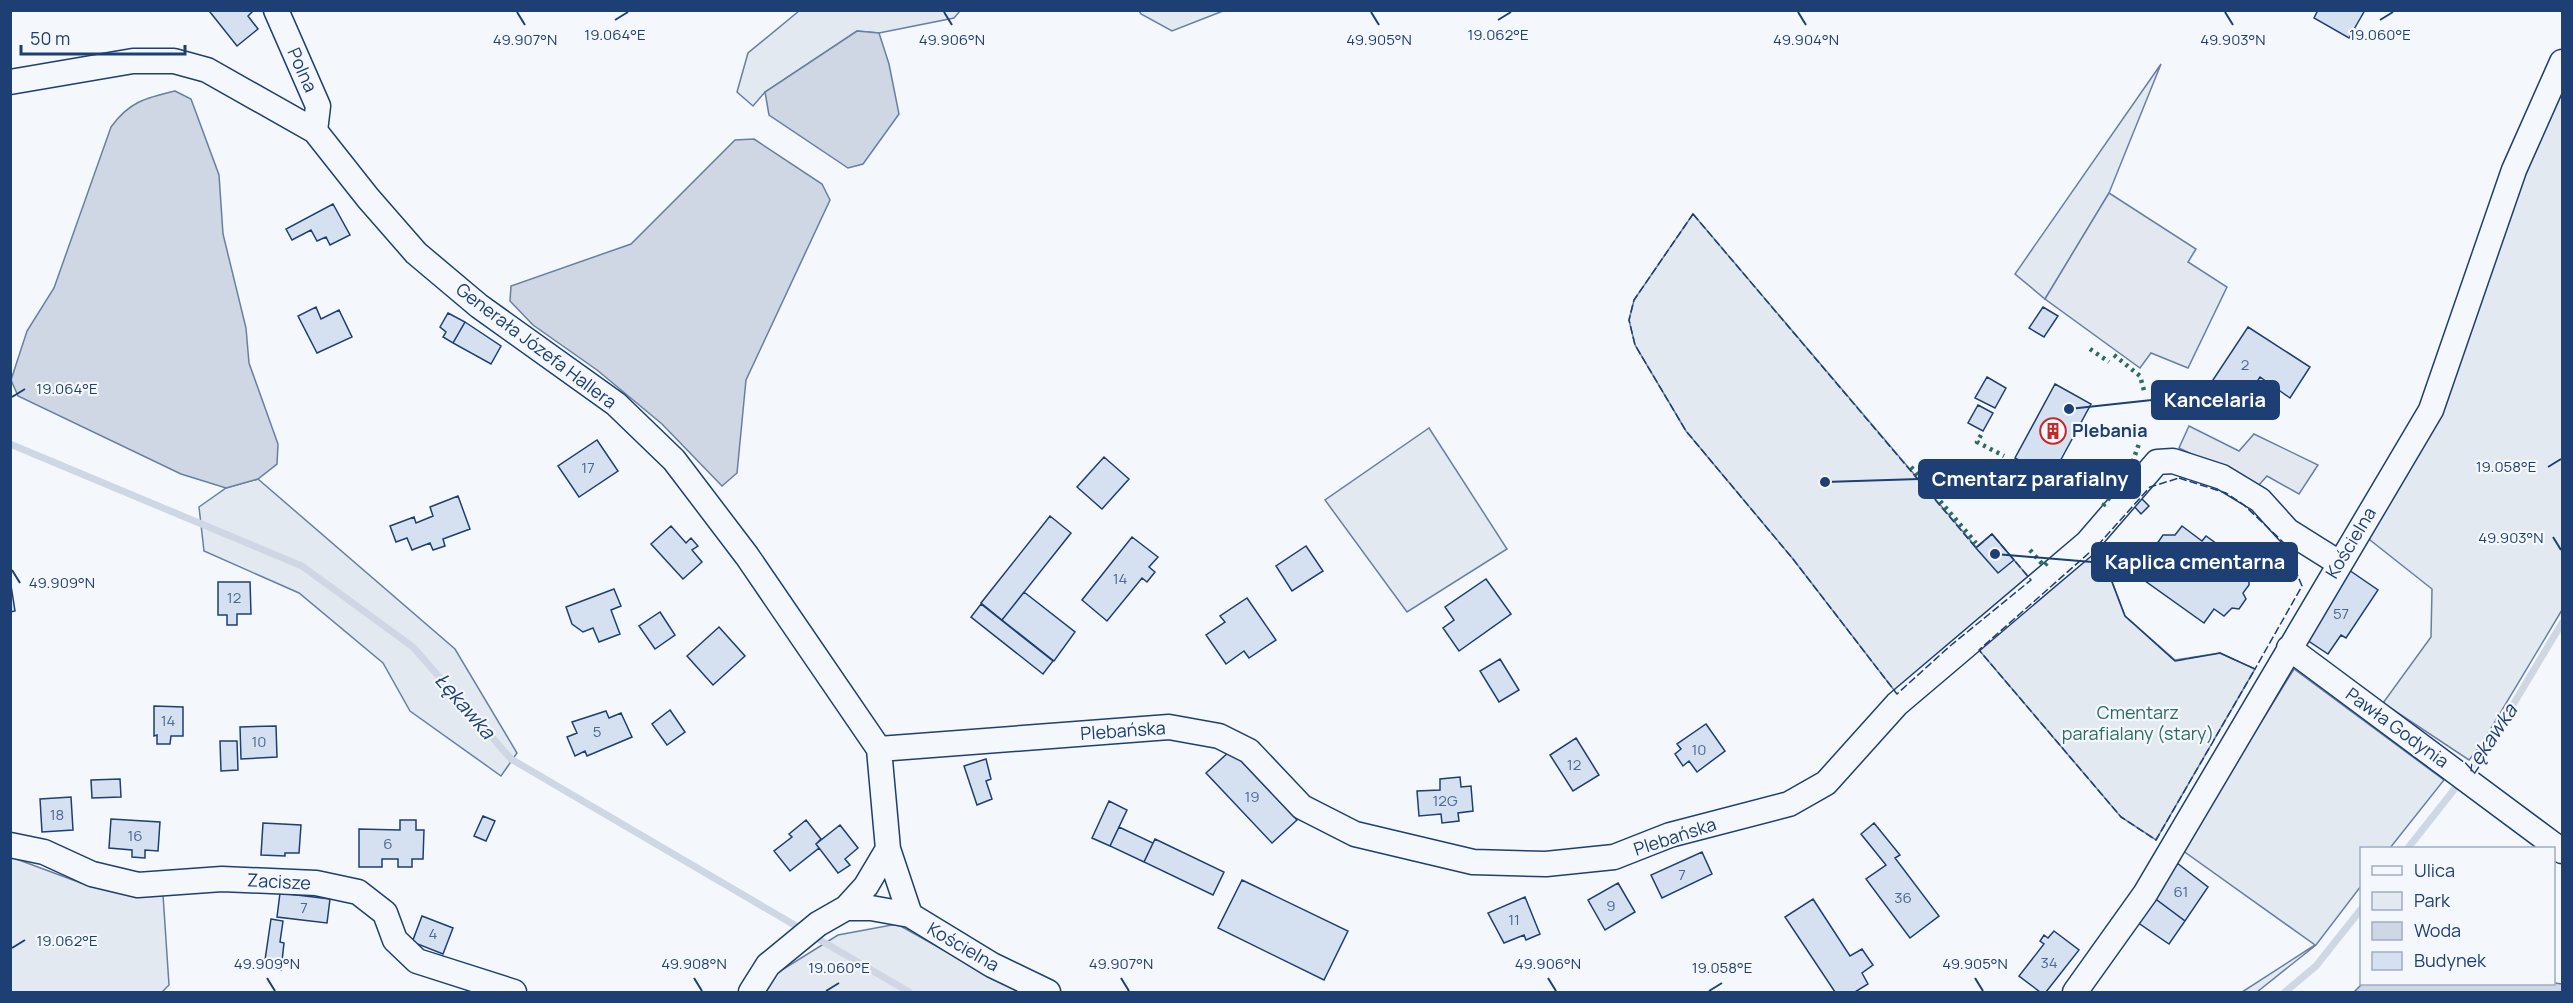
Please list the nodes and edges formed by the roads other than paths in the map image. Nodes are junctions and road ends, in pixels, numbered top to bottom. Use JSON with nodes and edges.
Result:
{"nodes":[{"id":1,"x":276,"y":10,"type":"edge"},
{"id":2,"x":2562,"y":62,"type":"edge"},
{"id":3,"x":10,"y":82,"type":"edge"},
{"id":4,"x":315,"y":131,"type":"junction"},
{"id":5,"x":2339,"y":563,"type":"junction"},
{"id":6,"x":2289,"y":648,"type":"junction"},
{"id":7,"x":879,"y":749,"type":"junction"},
{"id":8,"x":10,"y":845,"type":"edge"},
{"id":9,"x":888,"y":849,"type":"junction"},
{"id":10,"x":2562,"y":851,"type":"edge"},
{"id":11,"x":846,"y":908,"type":"junction"},
{"id":12,"x":910,"y":915,"type":"junction"},
{"id":13,"x":514,"y":993,"type":"edge"},
{"id":14,"x":751,"y":993,"type":"edge"},
{"id":15,"x":1048,"y":993,"type":"edge"},
{"id":16,"x":2075,"y":993,"type":"edge"}],
"edges":[{"from":1,"to":4,"type":"street","name":"Polna"},
{"from":2,"to":5,"type":"street","name":"Kościelna"},
{"from":3,"to":4,"type":"street","name":"Generała Józefa Hallera"},
{"from":4,"to":7,"type":"street","name":"Generała Józefa Hallera"},
{"from":5,"to":6,"type":"street","name":"Kościelna"},
{"from":5,"to":7,"type":"street","name":"Plebańska"},
{"from":6,"to":10,"type":"street","name":"Pawła Godynia"},
{"from":6,"to":16,"type":"street","name":"Kościelna"},
{"from":7,"to":9,"type":"street","name":"Generała Józefa Hallera"},
{"from":8,"to":13,"type":"street","name":"Zacisze"},
{"from":9,"to":11,"type":"street"},
{"from":9,"to":12,"type":"street","name":"Generała Józefa Hallera"},
{"from":11,"to":12,"type":"street"},
{"from":11,"to":14,"type":"street"},
{"from":12,"to":15,"type":"street","name":"Kościelna"}]}
